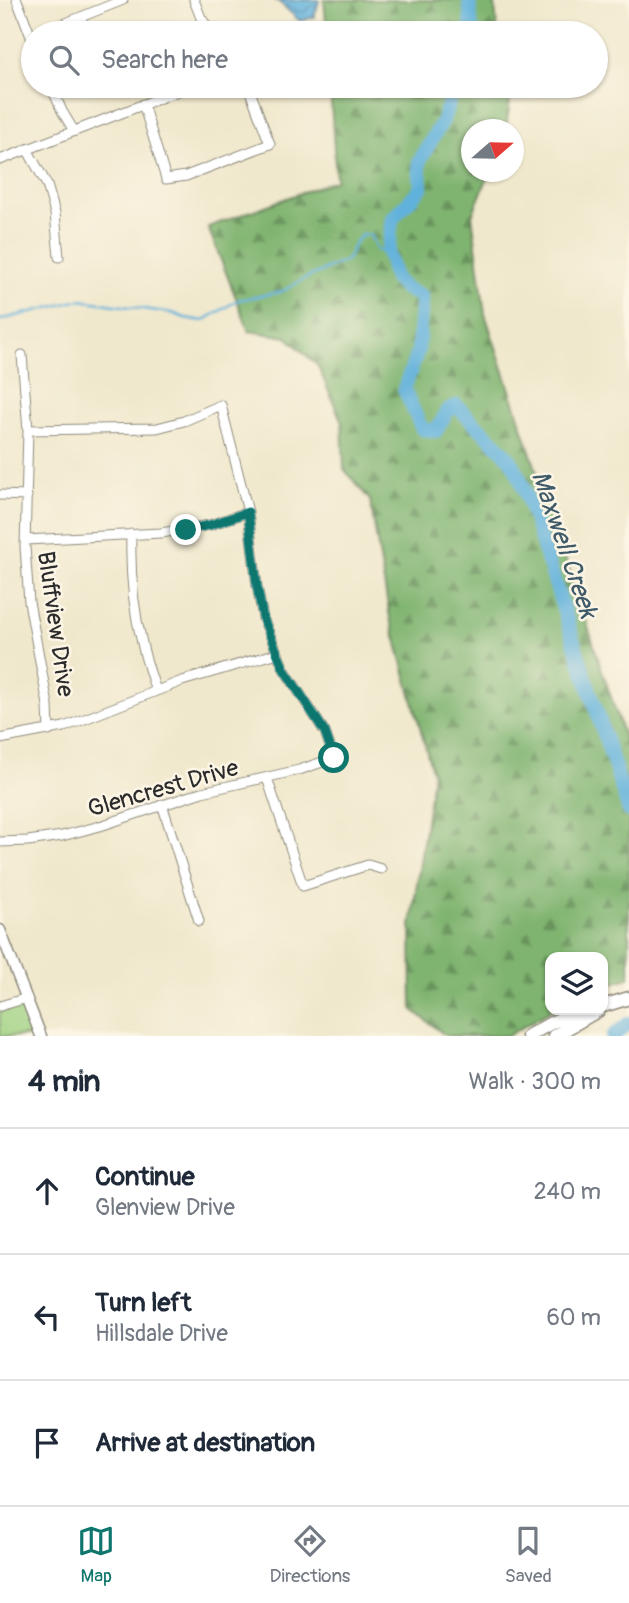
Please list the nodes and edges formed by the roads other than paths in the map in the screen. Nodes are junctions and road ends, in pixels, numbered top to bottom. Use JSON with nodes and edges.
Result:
{"nodes":[{"id":1,"x":17,"y":0,"type":"edge"},
{"id":2,"x":123,"y":0,"type":"edge"},
{"id":3,"x":194,"y":0,"type":"edge"},
{"id":4,"x":27,"y":21,"type":"edge"},
{"id":5,"x":73,"y":21,"type":"edge"},
{"id":6,"x":203,"y":21,"type":"edge"},
{"id":7,"x":56,"y":98,"type":"edge"},
{"id":8,"x":159,"y":98,"type":"edge"},
{"id":9,"x":252,"y":98,"type":"edge"},
{"id":10,"x":143,"y":104,"type":"junction"},
{"id":11,"x":74,"y":131,"type":"junction"},
{"id":12,"x":27,"y":149,"type":"junction"},
{"id":13,"x":0,"y":160,"type":"edge"},
{"id":14,"x":59,"y":257,"type":"dead end"},
{"id":15,"x":22,"y":355,"type":"dead end"},
{"id":16,"x":28,"y":430,"type":"junction"},
{"id":17,"x":0,"y":495,"type":"edge"},
{"id":18,"x":27,"y":496,"type":"junction"},
{"id":19,"x":248,"y":512,"type":"junction"},
{"id":20,"x":131,"y":534,"type":"junction"},
{"id":21,"x":26,"y":540,"type":"junction"},
{"id":22,"x":278,"y":653,"type":"junction"},
{"id":23,"x":156,"y":691,"type":"junction"},
{"id":24,"x":49,"y":731,"type":"junction"},
{"id":25,"x":0,"y":739,"type":"edge"},
{"id":26,"x":267,"y":778,"type":"junction"},
{"id":27,"x":162,"y":804,"type":"junction"},
{"id":28,"x":0,"y":842,"type":"edge"},
{"id":29,"x":381,"y":869,"type":"dead end"},
{"id":30,"x":199,"y":920,"type":"dead end"},
{"id":31,"x":0,"y":930,"type":"edge"},
{"id":32,"x":27,"y":998,"type":"junction"},
{"id":33,"x":629,"y":998,"type":"edge"},
{"id":34,"x":608,"y":1005,"type":"edge"},
{"id":35,"x":0,"y":1006,"type":"edge"},
{"id":36,"x":569,"y":1015,"type":"edge"},
{"id":37,"x":589,"y":1015,"type":"edge"},
{"id":38,"x":41,"y":1036,"type":"edge"},
{"id":39,"x":528,"y":1036,"type":"edge"},
{"id":40,"x":554,"y":1036,"type":"edge"}],
"edges":[{"from":1,"to":4,"type":"street"},
{"from":2,"to":5,"type":"street"},
{"from":3,"to":6,"type":"street"},
{"from":7,"to":11,"type":"street"},
{"from":8,"to":10,"type":"street"},
{"from":9,"to":10,"type":"street"},
{"from":10,"to":11,"type":"street"},
{"from":11,"to":12,"type":"street"},
{"from":12,"to":13,"type":"street"},
{"from":12,"to":14,"type":"street"},
{"from":15,"to":16,"type":"street","name":"Bluffview Drive"},
{"from":16,"to":18,"type":"street","name":"Bluffview Drive"},
{"from":16,"to":19,"type":"street"},
{"from":17,"to":18,"type":"street"},
{"from":18,"to":21,"type":"street","name":"Bluffview Drive"},
{"from":19,"to":20,"type":"street"},
{"from":19,"to":22,"type":"street"},
{"from":20,"to":21,"type":"street"},
{"from":20,"to":23,"type":"street"},
{"from":21,"to":24,"type":"street","name":"Bluffview Drive"},
{"from":22,"to":23,"type":"street"},
{"from":22,"to":26,"type":"street","name":"Glencrest Drive"},
{"from":23,"to":24,"type":"street"},
{"from":24,"to":25,"type":"street"},
{"from":26,"to":27,"type":"street","name":"Glencrest Drive"},
{"from":26,"to":29,"type":"street"},
{"from":27,"to":28,"type":"street","name":"Glencrest Drive"},
{"from":27,"to":30,"type":"street"},
{"from":31,"to":32,"type":"street"},
{"from":32,"to":35,"type":"street"},
{"from":32,"to":38,"type":"street"},
{"from":33,"to":34,"type":"main road"},
{"from":36,"to":39,"type":"main road"},
{"from":37,"to":40,"type":"main road"}]}
